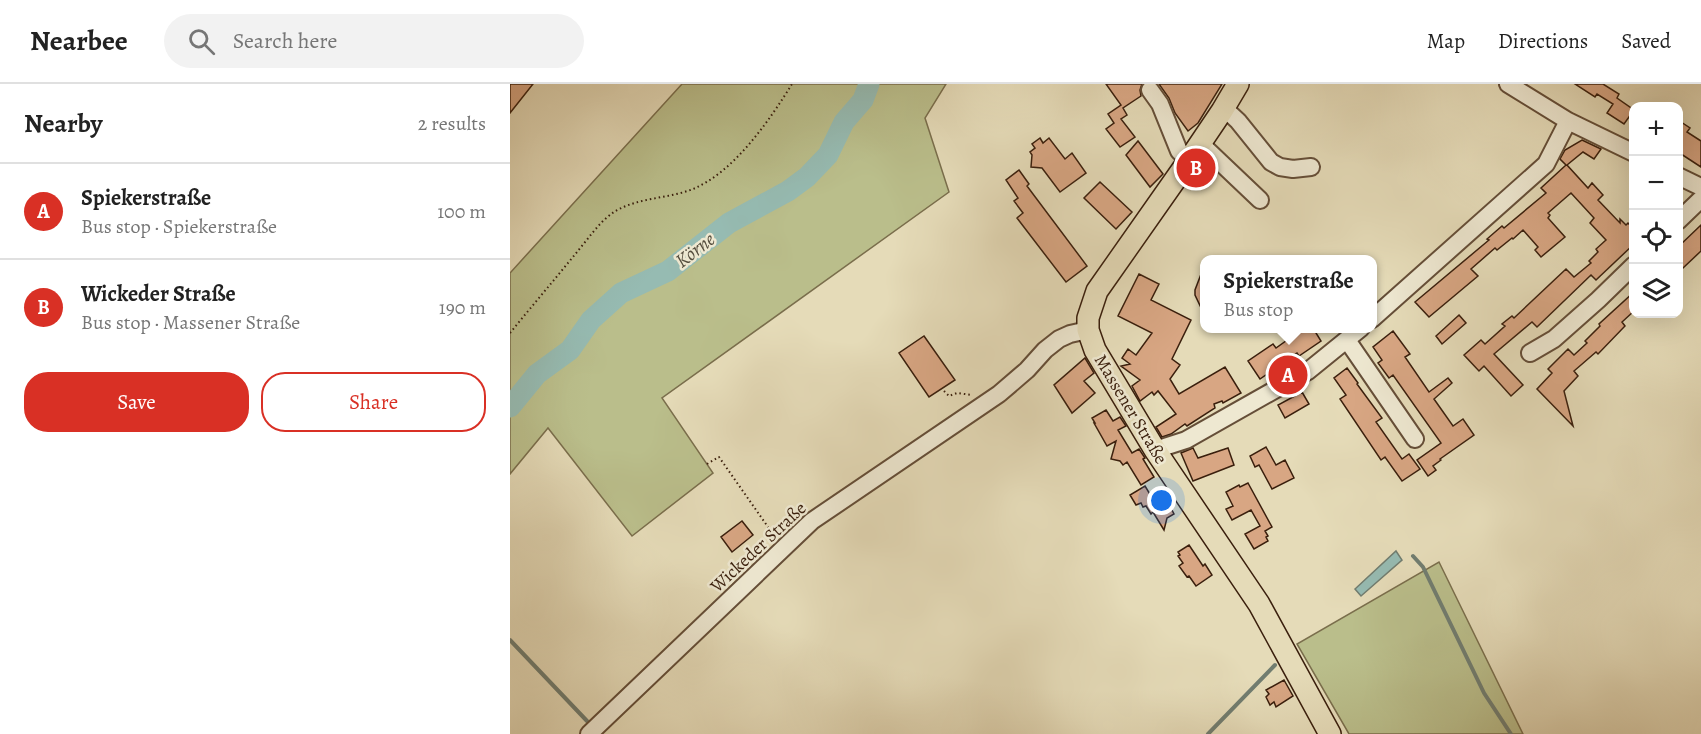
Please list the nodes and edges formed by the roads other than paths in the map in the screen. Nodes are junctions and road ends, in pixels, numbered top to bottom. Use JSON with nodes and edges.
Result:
{"nodes":[{"id":1,"x":1238,"y":84,"type":"edge"},
{"id":2,"x":1508,"y":84,"type":"edge"},
{"id":3,"x":1150,"y":90,"type":"dead end"},
{"id":4,"x":1224,"y":108,"type":"junction"},
{"id":5,"x":1568,"y":121,"type":"junction"},
{"id":6,"x":1629,"y":151,"type":"edge"},
{"id":7,"x":1195,"y":152,"type":"junction"},
{"id":8,"x":1311,"y":167,"type":"dead end"},
{"id":9,"x":1683,"y":178,"type":"edge"},
{"id":10,"x":1701,"y":187,"type":"edge"},
{"id":11,"x":1701,"y":199,"type":"edge"},
{"id":12,"x":1260,"y":200,"type":"dead end"},
{"id":13,"x":1683,"y":216,"type":"edge"},
{"id":14,"x":1629,"y":270,"type":"edge"},
{"id":15,"x":1377,"y":315,"type":"edge"},
{"id":16,"x":1088,"y":330,"type":"junction"},
{"id":17,"x":1355,"y":333,"type":"edge"},
{"id":18,"x":1347,"y":340,"type":"junction"},
{"id":19,"x":1530,"y":353,"type":"dead end"},
{"id":20,"x":1415,"y":439,"type":"dead end"},
{"id":21,"x":1155,"y":450,"type":"junction"},
{"id":22,"x":589,"y":734,"type":"edge"},
{"id":23,"x":1330,"y":734,"type":"edge"}],
"edges":[{"from":1,"to":4,"type":"main road"},
{"from":2,"to":5,"type":"street"},
{"from":3,"to":7,"type":"street"},
{"from":4,"to":7,"type":"main road"},
{"from":4,"to":8,"type":"street"},
{"from":5,"to":6,"type":"street"},
{"from":5,"to":15,"type":"street"},
{"from":7,"to":12,"type":"street"},
{"from":7,"to":16,"type":"main road"},
{"from":9,"to":10,"type":"street"},
{"from":11,"to":13,"type":"street"},
{"from":14,"to":19,"type":"street"},
{"from":16,"to":21,"type":"main road","name":"Massener Straße"},
{"from":16,"to":22,"type":"street","name":"Wickeder Straße"},
{"from":17,"to":18,"type":"street"},
{"from":18,"to":20,"type":"street"},
{"from":18,"to":21,"type":"street"},
{"from":21,"to":23,"type":"main road","name":"Massener Straße"}]}
